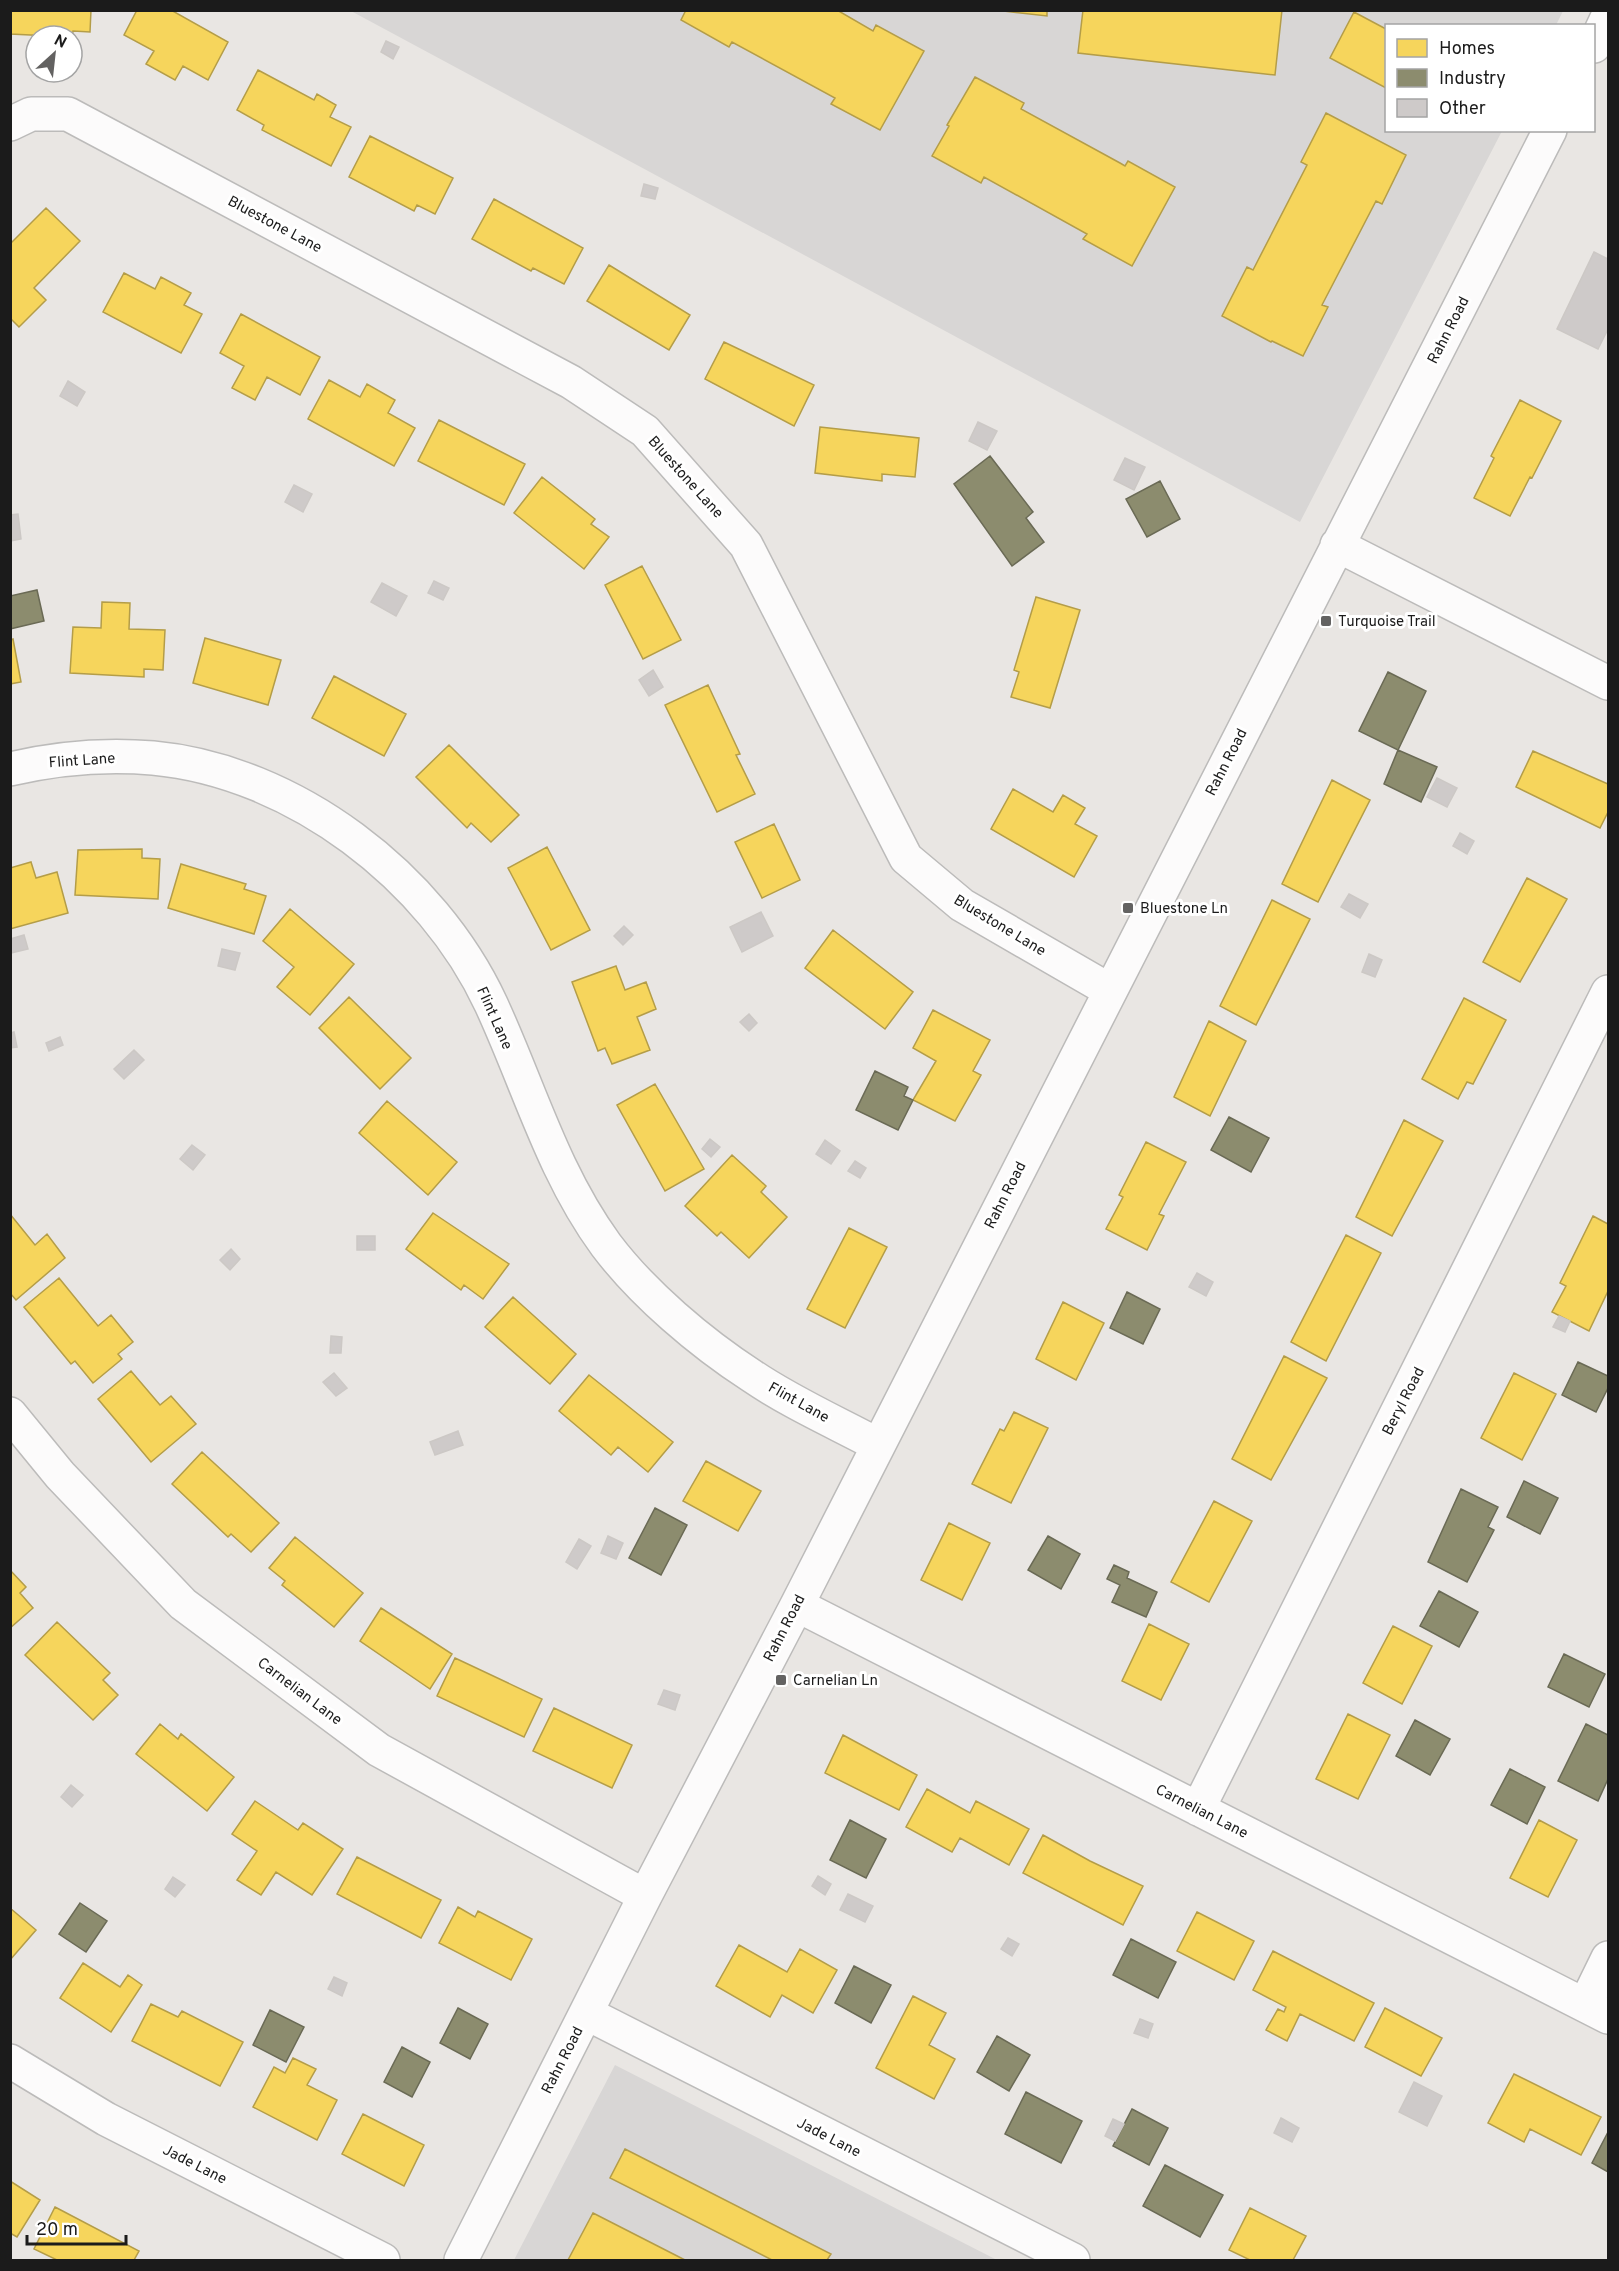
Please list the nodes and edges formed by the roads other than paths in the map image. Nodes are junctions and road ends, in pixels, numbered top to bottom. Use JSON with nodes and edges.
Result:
{"nodes":[{"id":1,"x":1608,"y":16,"type":"edge"},
{"id":2,"x":1595,"y":42,"type":"edge"},
{"id":3,"x":21,"y":119,"type":"edge"},
{"id":4,"x":1549,"y":132,"type":"edge"},
{"id":5,"x":1337,"y":545,"type":"junction"},
{"id":6,"x":1608,"y":683,"type":"edge"},
{"id":7,"x":10,"y":769,"type":"edge"},
{"id":8,"x":1109,"y":990,"type":"junction"},
{"id":9,"x":1608,"y":992,"type":"edge"},
{"id":10,"x":10,"y":1414,"type":"edge"},
{"id":11,"x":878,"y":1445,"type":"junction"},
{"id":12,"x":796,"y":1605,"type":"junction"},
{"id":13,"x":1198,"y":1809,"type":"junction"},
{"id":14,"x":645,"y":1896,"type":"junction"},
{"id":15,"x":1608,"y":1958,"type":"edge"},
{"id":16,"x":1597,"y":2011,"type":"edge"},
{"id":17,"x":586,"y":2013,"type":"junction"},
{"id":18,"x":10,"y":2061,"type":"edge"},
{"id":19,"x":383,"y":2260,"type":"edge"},
{"id":20,"x":461,"y":2260,"type":"edge"},
{"id":21,"x":1073,"y":2260,"type":"edge"}],
"edges":[{"from":1,"to":2,"type":"street"},
{"from":3,"to":8,"type":"street","name":"Bluestone Lane"},
{"from":4,"to":5,"type":"street","name":"Rahn Road"},
{"from":5,"to":6,"type":"street"},
{"from":5,"to":8,"type":"street","name":"Rahn Road"},
{"from":7,"to":11,"type":"street","name":"Flint Lane"},
{"from":8,"to":11,"type":"street","name":"Rahn Road"},
{"from":9,"to":13,"type":"street","name":"Beryl Road"},
{"from":10,"to":14,"type":"street","name":"Carnelian Lane"},
{"from":11,"to":12,"type":"street","name":"Rahn Road"},
{"from":12,"to":13,"type":"street","name":"Carnelian Lane"},
{"from":12,"to":14,"type":"street","name":"Rahn Road"},
{"from":13,"to":16,"type":"street","name":"Carnelian Lane"},
{"from":14,"to":17,"type":"street","name":"Rahn Road"},
{"from":15,"to":16,"type":"street"},
{"from":17,"to":20,"type":"street","name":"Rahn Road"},
{"from":17,"to":21,"type":"street","name":"Jade Lane"},
{"from":18,"to":19,"type":"street","name":"Jade Lane"}]}
